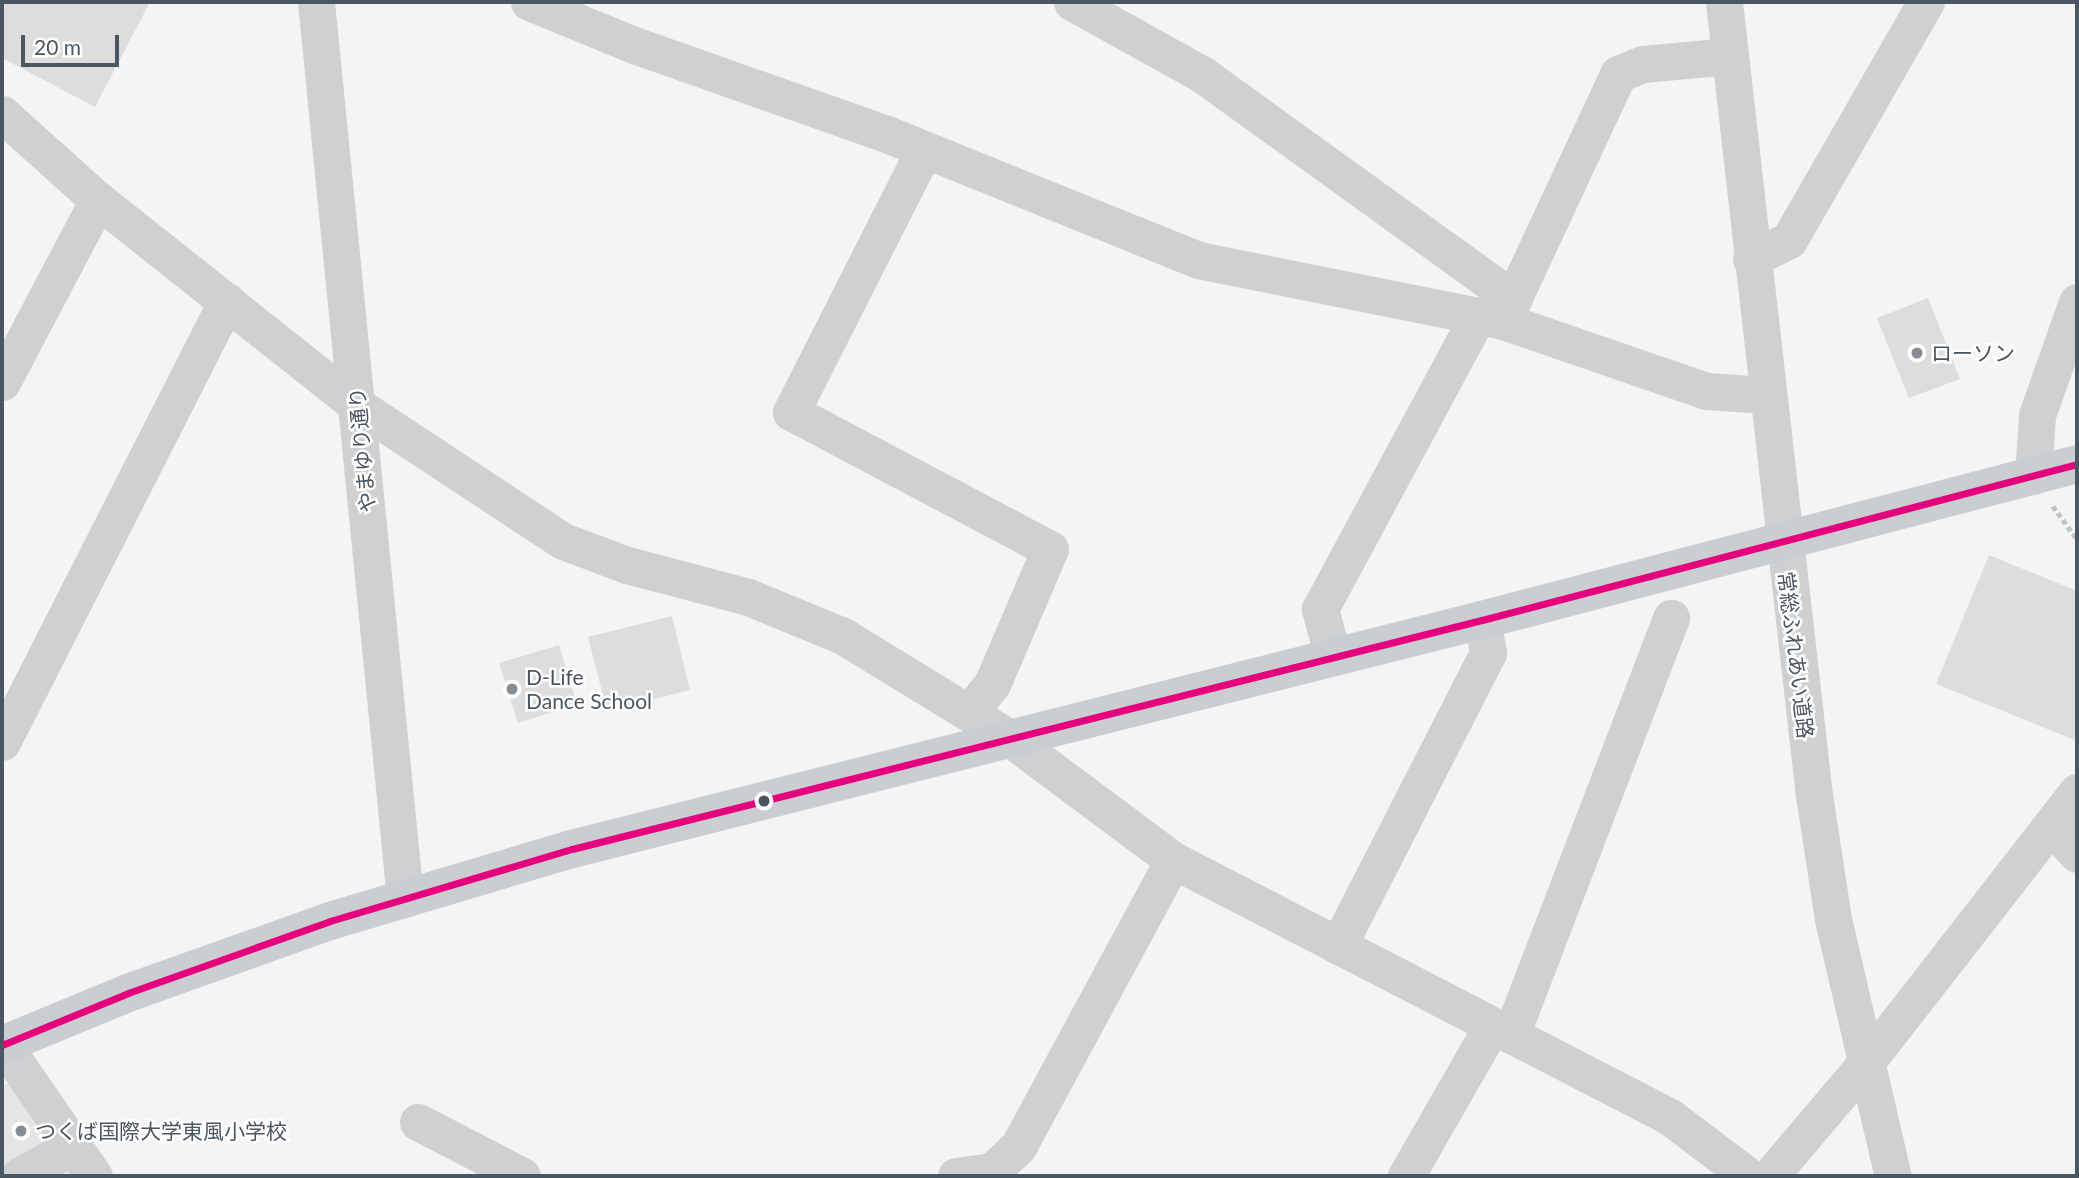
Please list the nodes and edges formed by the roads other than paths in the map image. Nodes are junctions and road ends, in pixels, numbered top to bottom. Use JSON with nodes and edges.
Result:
{"nodes":[{"id":1,"x":316,"y":2,"type":"edge"},
{"id":2,"x":1072,"y":2,"type":"edge"},
{"id":3,"x":1724,"y":2,"type":"edge"},
{"id":4,"x":1926,"y":2,"type":"edge"},
{"id":5,"x":540,"y":4,"type":"edge"},
{"id":6,"x":1730,"y":56,"type":"junction"},
{"id":7,"x":2,"y":114,"type":"edge"},
{"id":8,"x":924,"y":150,"type":"junction"},
{"id":9,"x":98,"y":200,"type":"junction"},
{"id":10,"x":1751,"y":259,"type":"junction"},
{"id":11,"x":227,"y":301,"type":"junction"},
{"id":12,"x":2077,"y":302,"type":"edge"},
{"id":13,"x":1498,"y":312,"type":"junction"},
{"id":14,"x":2,"y":382,"type":"edge"},
{"id":15,"x":1765,"y":395,"type":"junction"},
{"id":16,"x":358,"y":405,"type":"junction"},
{"id":17,"x":2077,"y":464,"type":"edge"},
{"id":18,"x":2034,"y":475,"type":"junction"},
{"id":19,"x":1782,"y":541,"type":"junction"},
{"id":20,"x":1671,"y":618,"type":"dead end"},
{"id":21,"x":1482,"y":620,"type":"junction"},
{"id":22,"x":1333,"y":657,"type":"junction"},
{"id":23,"x":970,"y":712,"type":"junction"},
{"id":24,"x":1008,"y":737,"type":"junction"},
{"id":25,"x":2,"y":742,"type":"edge"},
{"id":26,"x":2077,"y":792,"type":"edge"},
{"id":27,"x":2051,"y":826,"type":"junction"},
{"id":28,"x":2077,"y":854,"type":"edge"},
{"id":29,"x":1172,"y":860,"type":"junction"},
{"id":30,"x":405,"y":899,"type":"junction"},
{"id":31,"x":1338,"y":946,"type":"junction"},
{"id":32,"x":1501,"y":1030,"type":"junction"},
{"id":33,"x":2,"y":1045,"type":"edge"},
{"id":34,"x":1865,"y":1065,"type":"junction"},
{"id":35,"x":418,"y":1122,"type":"dead end"},
{"id":36,"x":73,"y":1146,"type":"junction"},
{"id":37,"x":19,"y":1176,"type":"edge"},
{"id":38,"x":94,"y":1176,"type":"edge"},
{"id":39,"x":522,"y":1176,"type":"edge"},
{"id":40,"x":956,"y":1176,"type":"edge"},
{"id":41,"x":1406,"y":1176,"type":"edge"},
{"id":42,"x":1748,"y":1176,"type":"edge"},
{"id":43,"x":1770,"y":1176,"type":"edge"},
{"id":44,"x":1893,"y":1176,"type":"edge"}],
"edges":[{"from":1,"to":16,"type":"street","name":"やまゆり通り"},
{"from":2,"to":13,"type":"street"},
{"from":3,"to":6,"type":"street","name":"常総ふれあい道路"},
{"from":4,"to":10,"type":"street"},
{"from":5,"to":8,"type":"street"},
{"from":6,"to":10,"type":"street","name":"常総ふれあい道路"},
{"from":6,"to":13,"type":"street"},
{"from":7,"to":9,"type":"street"},
{"from":8,"to":13,"type":"street"},
{"from":8,"to":23,"type":"street"},
{"from":9,"to":11,"type":"street"},
{"from":9,"to":14,"type":"street"},
{"from":10,"to":15,"type":"street","name":"常総ふれあい道路"},
{"from":11,"to":16,"type":"street"},
{"from":11,"to":25,"type":"street"},
{"from":12,"to":18,"type":"street"},
{"from":13,"to":15,"type":"street"},
{"from":13,"to":22,"type":"street"},
{"from":15,"to":19,"type":"street","name":"常総ふれあい道路"},
{"from":16,"to":23,"type":"street"},
{"from":16,"to":30,"type":"street","name":"やまゆり通り"},
{"from":17,"to":18,"type":"main road"},
{"from":18,"to":19,"type":"main road"},
{"from":19,"to":21,"type":"main road"},
{"from":19,"to":34,"type":"street","name":"常総ふれあい道路"},
{"from":20,"to":32,"type":"street"},
{"from":21,"to":22,"type":"main road"},
{"from":21,"to":31,"type":"street"},
{"from":22,"to":24,"type":"main road"},
{"from":23,"to":24,"type":"street"},
{"from":24,"to":29,"type":"street"},
{"from":24,"to":30,"type":"main road"},
{"from":26,"to":27,"type":"street"},
{"from":27,"to":28,"type":"street"},
{"from":27,"to":34,"type":"street"},
{"from":29,"to":31,"type":"street"},
{"from":29,"to":40,"type":"street"},
{"from":30,"to":33,"type":"main road"},
{"from":31,"to":32,"type":"street"},
{"from":32,"to":41,"type":"street"},
{"from":32,"to":42,"type":"street"},
{"from":33,"to":36,"type":"street"},
{"from":34,"to":43,"type":"street"},
{"from":34,"to":44,"type":"street","name":"常総ふれあい道路"},
{"from":35,"to":39,"type":"street"},
{"from":36,"to":37,"type":"street"},
{"from":36,"to":38,"type":"street"}]}
